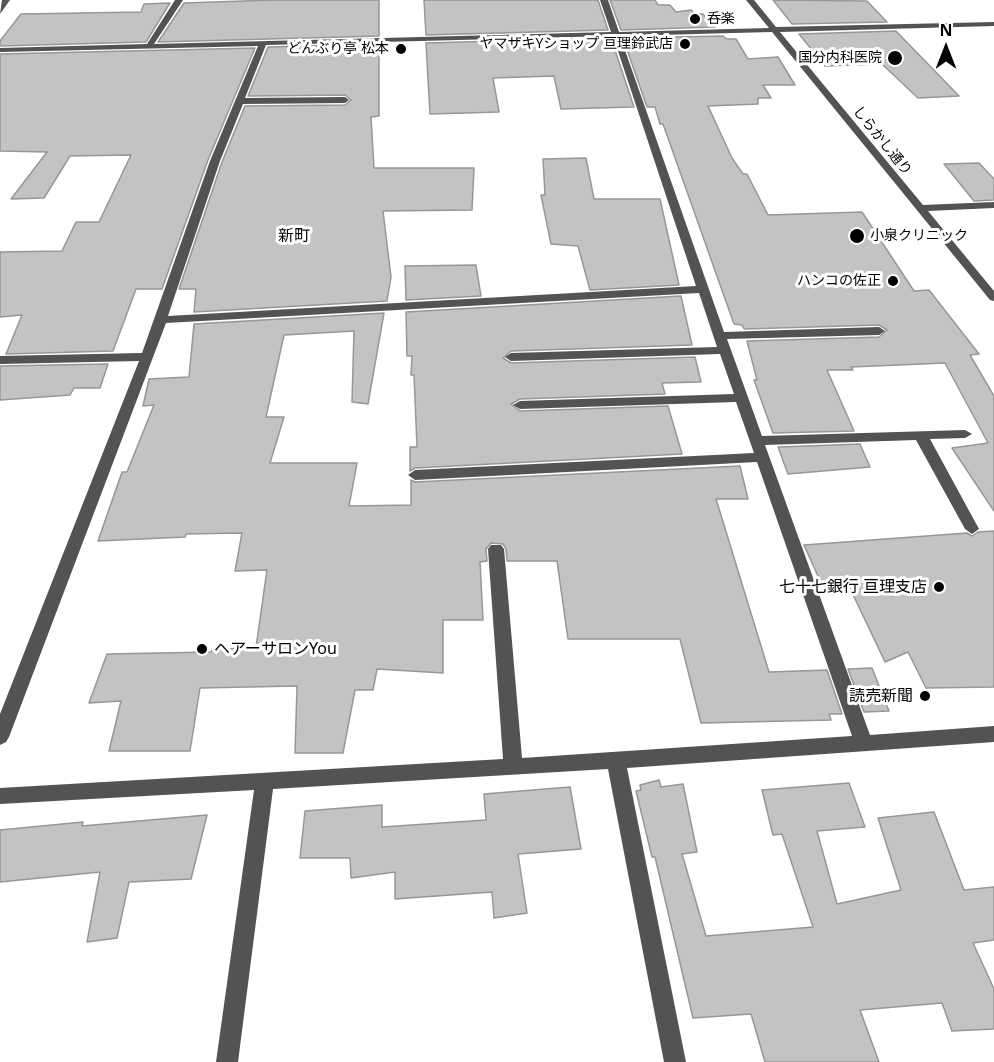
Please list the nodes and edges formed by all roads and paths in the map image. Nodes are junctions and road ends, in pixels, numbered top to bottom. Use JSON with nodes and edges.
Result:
{"nodes":[{"id":1,"x":6,"y":0,"type":"edge"},
{"id":2,"x":179,"y":0,"type":"edge"},
{"id":3,"x":604,"y":0,"type":"edge"},
{"id":4,"x":750,"y":0,"type":"edge"},
{"id":5,"x":0,"y":12,"type":"edge"},
{"id":6,"x":994,"y":24,"type":"edge"},
{"id":7,"x":775,"y":30,"type":"junction"},
{"id":8,"x":615,"y":34,"type":"junction"},
{"id":9,"x":263,"y":43,"type":"junction"},
{"id":10,"x":149,"y":46,"type":"junction"},
{"id":11,"x":0,"y":50,"type":"edge"},
{"id":12,"x":238,"y":100,"type":"junction"},
{"id":13,"x":345,"y":100,"type":"dead end"},
{"id":14,"x":994,"y":205,"type":"edge"},
{"id":15,"x":919,"y":208,"type":"junction"},
{"id":16,"x":703,"y":289,"type":"junction"},
{"id":17,"x":994,"y":298,"type":"edge"},
{"id":18,"x":161,"y":320,"type":"junction"},
{"id":19,"x":879,"y":331,"type":"dead end"},
{"id":20,"x":721,"y":336,"type":"junction"},
{"id":21,"x":726,"y":350,"type":"junction"},
{"id":22,"x":147,"y":357,"type":"junction"},
{"id":23,"x":511,"y":357,"type":"dead end"},
{"id":24,"x":0,"y":360,"type":"edge"},
{"id":25,"x":741,"y":398,"type":"junction"},
{"id":26,"x":520,"y":405,"type":"dead end"},
{"id":27,"x":965,"y":434,"type":"dead end"},
{"id":28,"x":921,"y":436,"type":"junction"},
{"id":29,"x":756,"y":441,"type":"junction"},
{"id":30,"x":761,"y":457,"type":"junction"},
{"id":31,"x":415,"y":475,"type":"dead end"},
{"id":32,"x":972,"y":529,"type":"dead end"},
{"id":33,"x":496,"y":549,"type":"dead end"},
{"id":34,"x":994,"y":734,"type":"edge"},
{"id":35,"x":0,"y":737,"type":"edge"},
{"id":36,"x":864,"y":744,"type":"junction"},
{"id":37,"x":616,"y":761,"type":"junction"},
{"id":38,"x":513,"y":767,"type":"junction"},
{"id":39,"x":265,"y":781,"type":"junction"},
{"id":40,"x":0,"y":796,"type":"edge"},
{"id":41,"x":227,"y":1062,"type":"edge"},
{"id":42,"x":675,"y":1062,"type":"edge"}],
"edges":[{"from":1,"to":5,"type":"street"},
{"from":2,"to":10,"type":"street"},
{"from":3,"to":8,"type":"street"},
{"from":4,"to":7,"type":"street","name":"しらかし通り"},
{"from":6,"to":7,"type":"street"},
{"from":7,"to":8,"type":"street"},
{"from":7,"to":15,"type":"street","name":"しらかし通り"},
{"from":8,"to":9,"type":"street"},
{"from":8,"to":16,"type":"street"},
{"from":9,"to":10,"type":"street"},
{"from":9,"to":12,"type":"street"},
{"from":10,"to":11,"type":"street"},
{"from":12,"to":13,"type":"street"},
{"from":12,"to":18,"type":"street"},
{"from":14,"to":15,"type":"street"},
{"from":15,"to":17,"type":"street","name":"しらかし通り"},
{"from":16,"to":18,"type":"street"},
{"from":16,"to":20,"type":"street"},
{"from":18,"to":22,"type":"street"},
{"from":19,"to":20,"type":"street"},
{"from":20,"to":21,"type":"street"},
{"from":21,"to":23,"type":"street"},
{"from":21,"to":25,"type":"street"},
{"from":22,"to":24,"type":"street"},
{"from":22,"to":35,"type":"street"},
{"from":25,"to":26,"type":"street"},
{"from":25,"to":29,"type":"street"},
{"from":27,"to":28,"type":"street"},
{"from":28,"to":29,"type":"street"},
{"from":28,"to":32,"type":"street"},
{"from":29,"to":30,"type":"street"},
{"from":30,"to":31,"type":"street"},
{"from":30,"to":36,"type":"street"},
{"from":33,"to":38,"type":"street"},
{"from":34,"to":36,"type":"street"},
{"from":36,"to":37,"type":"street"},
{"from":37,"to":38,"type":"street"},
{"from":37,"to":42,"type":"street"},
{"from":38,"to":39,"type":"street"},
{"from":39,"to":40,"type":"street"},
{"from":39,"to":41,"type":"street"}]}
